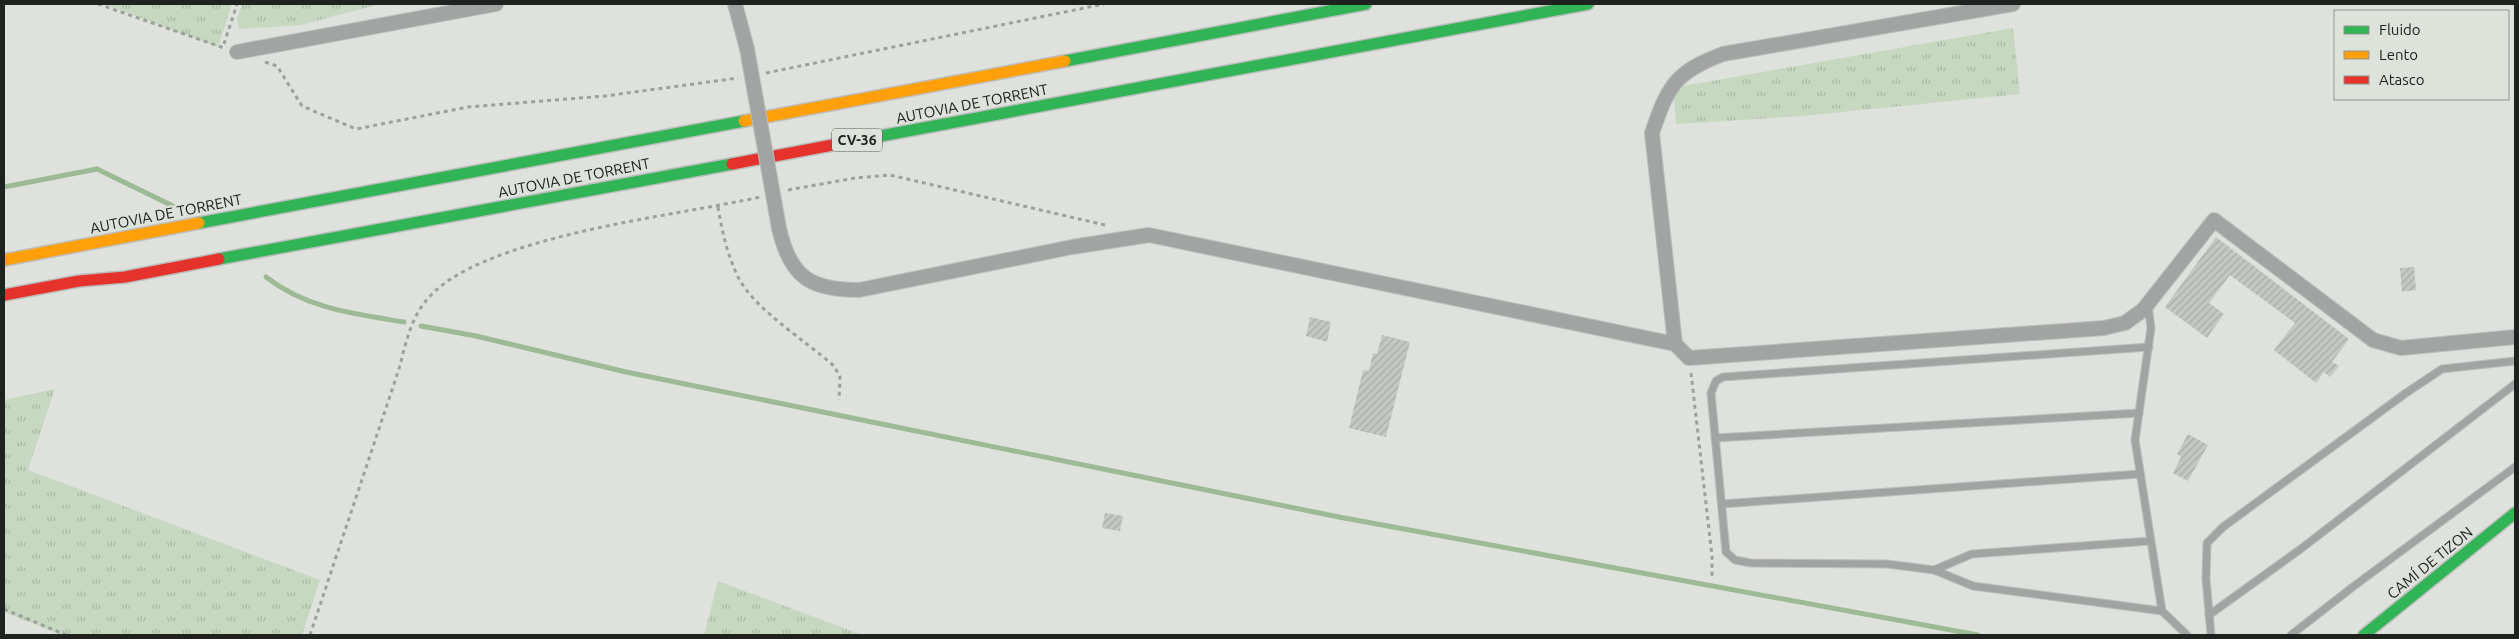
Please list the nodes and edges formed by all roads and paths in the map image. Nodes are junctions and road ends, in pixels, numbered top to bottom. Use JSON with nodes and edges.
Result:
{"nodes":[{"id":1,"x":98,"y":4,"type":"edge"},
{"id":2,"x":237,"y":4,"type":"edge"},
{"id":3,"x":496,"y":4,"type":"edge"},
{"id":4,"x":735,"y":4,"type":"edge"},
{"id":5,"x":1104,"y":4,"type":"edge"},
{"id":6,"x":1366,"y":4,"type":"edge"},
{"id":7,"x":1588,"y":4,"type":"edge"},
{"id":8,"x":2013,"y":4,"type":"edge"},
{"id":9,"x":223,"y":48,"type":"junction"},
{"id":10,"x":237,"y":52,"type":"joint"},
{"id":11,"x":261,"y":61,"type":"dead end"},
{"id":12,"x":764,"y":73,"type":"dead end"},
{"id":13,"x":745,"y":77,"type":"dead end"},
{"id":14,"x":780,"y":192,"type":"dead end"},
{"id":15,"x":762,"y":196,"type":"dead end"},
{"id":16,"x":718,"y":206,"type":"junction"},
{"id":17,"x":1111,"y":226,"type":"dead end"},
{"id":18,"x":4,"y":260,"type":"edge"},
{"id":19,"x":125,"y":277,"type":"junction"},
{"id":20,"x":90,"y":291,"type":"dead end"},
{"id":21,"x":4,"y":295,"type":"edge"},
{"id":22,"x":2148,"y":303,"type":"junction"},
{"id":23,"x":2515,"y":337,"type":"edge"},
{"id":24,"x":1674,"y":344,"type":"junction"},
{"id":25,"x":2148,"y":347,"type":"junction"},
{"id":26,"x":1689,"y":358,"type":"junction"},
{"id":27,"x":2515,"y":361,"type":"edge"},
{"id":28,"x":2515,"y":384,"type":"edge"},
{"id":29,"x":839,"y":400,"type":"dead end"},
{"id":30,"x":2139,"y":412,"type":"junction"},
{"id":31,"x":1715,"y":438,"type":"junction"},
{"id":32,"x":2515,"y":468,"type":"edge"},
{"id":33,"x":2140,"y":474,"type":"junction"},
{"id":34,"x":1722,"y":504,"type":"junction"},
{"id":35,"x":2515,"y":513,"type":"edge"},
{"id":36,"x":2150,"y":541,"type":"junction"},
{"id":37,"x":1934,"y":570,"type":"junction"},
{"id":38,"x":1712,"y":577,"type":"dead end"},
{"id":39,"x":4,"y":609,"type":"edge"},
{"id":40,"x":2162,"y":611,"type":"junction"},
{"id":41,"x":2210,"y":615,"type":"junction"},
{"id":42,"x":66,"y":635,"type":"edge"},
{"id":43,"x":310,"y":635,"type":"edge"},
{"id":44,"x":2187,"y":635,"type":"edge"},
{"id":45,"x":2211,"y":635,"type":"edge"},
{"id":46,"x":2291,"y":635,"type":"edge"},
{"id":47,"x":2364,"y":635,"type":"edge"}],
"edges":[{"from":1,"to":9,"type":"path"},
{"from":2,"to":9,"type":"path"},
{"from":3,"to":10,"type":"street"},
{"from":4,"to":24,"type":"street","bridge":true},
{"from":5,"to":12,"type":"path"},
{"from":6,"to":18,"type":"main road","name":"AUTOVIA DE TORRENT"},
{"from":7,"to":19,"type":"main road","name":"AUTOVIA DE TORRENT","number":"CV-36"},
{"from":8,"to":24,"type":"street"},
{"from":9,"to":10,"type":"path"},
{"from":11,"to":13,"type":"path"},
{"from":14,"to":17,"type":"path"},
{"from":15,"to":16,"type":"path"},
{"from":16,"to":29,"type":"path"},
{"from":16,"to":43,"type":"path"},
{"from":19,"to":20,"type":"main road"},
{"from":19,"to":21,"type":"main road"},
{"from":22,"to":23,"type":"street"},
{"from":22,"to":25,"type":"lane"},
{"from":22,"to":26,"type":"street"},
{"from":24,"to":26,"type":"street"},
{"from":25,"to":30,"type":"lane"},
{"from":25,"to":31,"type":"lane"},
{"from":26,"to":38,"type":"path"},
{"from":27,"to":41,"type":"lane"},
{"from":28,"to":41,"type":"lane"},
{"from":30,"to":31,"type":"lane"},
{"from":30,"to":33,"type":"lane"},
{"from":31,"to":34,"type":"lane"},
{"from":32,"to":46,"type":"lane"},
{"from":33,"to":34,"type":"lane"},
{"from":33,"to":36,"type":"lane"},
{"from":34,"to":37,"type":"lane"},
{"from":35,"to":47,"type":"main road","name":"CAMÍ DE TIZON"},
{"from":36,"to":37,"type":"lane"},
{"from":36,"to":40,"type":"lane"},
{"from":37,"to":40,"type":"lane"},
{"from":39,"to":42,"type":"path"},
{"from":40,"to":44,"type":"lane"},
{"from":41,"to":45,"type":"lane"}]}
